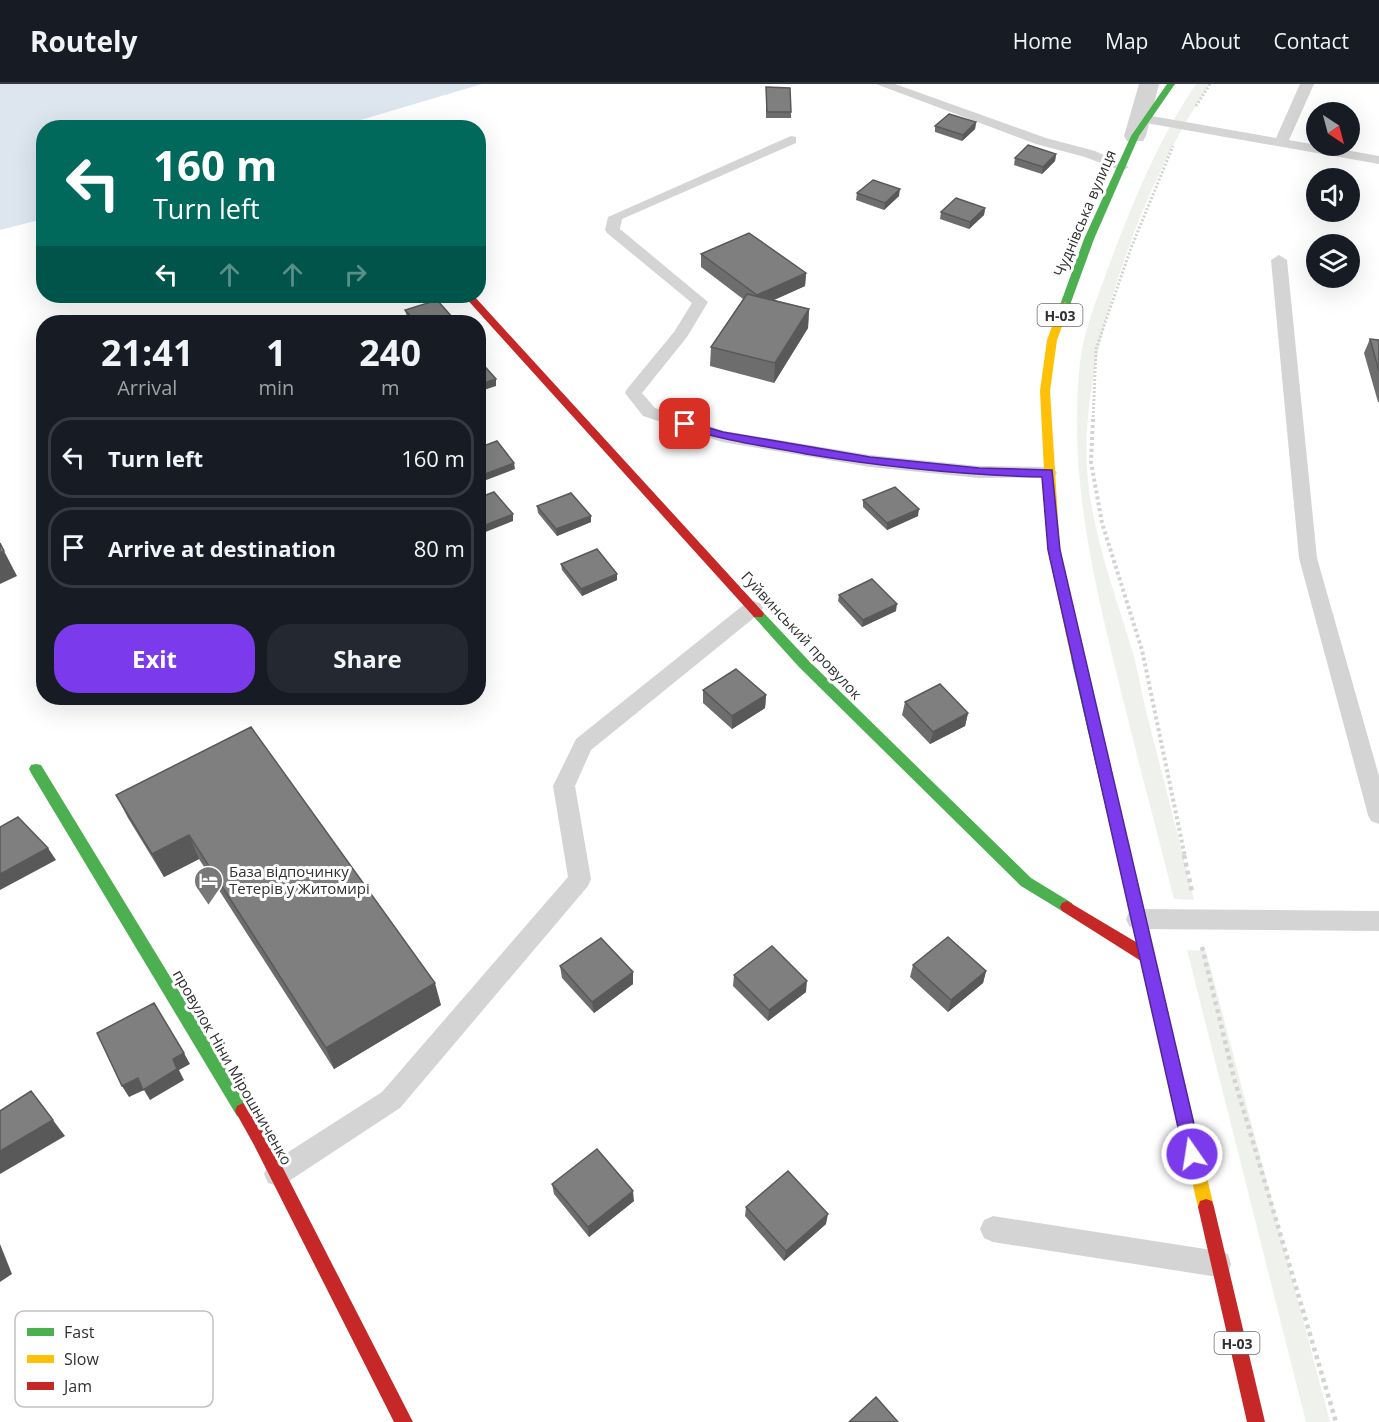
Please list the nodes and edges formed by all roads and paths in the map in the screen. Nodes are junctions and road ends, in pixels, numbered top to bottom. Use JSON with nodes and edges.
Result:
{"nodes":[{"id":1,"x":883,"y":84,"type":"edge"},
{"id":2,"x":1149,"y":84,"type":"edge"},
{"id":3,"x":1171,"y":84,"type":"edge"},
{"id":4,"x":1210,"y":84,"type":"edge"},
{"id":5,"x":1307,"y":84,"type":"edge"},
{"id":6,"x":1195,"y":108,"type":"dead end"},
{"id":7,"x":1140,"y":128,"type":"junction"},
{"id":8,"x":1178,"y":137,"type":"dead end"},
{"id":9,"x":791,"y":140,"type":"dead end"},
{"id":10,"x":1280,"y":144,"type":"junction"},
{"id":11,"x":1379,"y":160,"type":"edge"},
{"id":12,"x":1122,"y":167,"type":"junction"},
{"id":13,"x":1279,"y":260,"type":"dead end"},
{"id":14,"x":475,"y":303,"type":"edge"},
{"id":15,"x":1048,"y":473,"type":"junction"},
{"id":16,"x":753,"y":608,"type":"junction"},
{"id":17,"x":36,"y":769,"type":"dead end"},
{"id":18,"x":1379,"y":815,"type":"edge"},
{"id":19,"x":1137,"y":919,"type":"junction"},
{"id":20,"x":1198,"y":921,"type":"junction"},
{"id":21,"x":1379,"y":921,"type":"edge"},
{"id":22,"x":1146,"y":957,"type":"junction"},
{"id":23,"x":277,"y":1174,"type":"junction"},
{"id":24,"x":993,"y":1229,"type":"dead end"},
{"id":25,"x":1218,"y":1264,"type":"junction"},
{"id":26,"x":404,"y":1422,"type":"edge"},
{"id":27,"x":1257,"y":1422,"type":"edge"},
{"id":28,"x":1336,"y":1422,"type":"edge"}],
"edges":[{"from":1,"to":12,"type":"lane"},
{"from":2,"to":7,"type":"street"},
{"from":3,"to":7,"type":"main road","name":"Чуднівська вулиця","number":"Н-03"},
{"from":4,"to":6,"type":"path"},
{"from":5,"to":10,"type":"lane"},
{"from":7,"to":10,"type":"lane"},
{"from":7,"to":12,"type":"main road","name":"Чуднівська вулиця","number":"Н-03"},
{"from":8,"to":20,"type":"path"},
{"from":9,"to":15,"type":"lane"},
{"from":10,"to":11,"type":"lane"},
{"from":12,"to":15,"type":"main road","name":"Чуднівська вулиця","number":"Н-03"},
{"from":13,"to":18,"type":"lane"},
{"from":14,"to":16,"type":"main road","name":"Гуйвинський провулок"},
{"from":15,"to":19,"type":"main road","name":"Чуднівська вулиця","number":"Н-03"},
{"from":16,"to":22,"type":"main road","name":"Гуйвинський провулок"},
{"from":16,"to":23,"type":"lane"},
{"from":17,"to":23,"type":"main road","name":"провулок Ніни Мірошниченко"},
{"from":19,"to":20,"type":"lane"},
{"from":19,"to":22,"type":"main road","name":"Чуднівська вулиця","number":"Н-03"},
{"from":20,"to":21,"type":"lane"},
{"from":20,"to":28,"type":"path"},
{"from":22,"to":25,"type":"main road","name":"Чуднівська вулиця","number":"Н-03"},
{"from":23,"to":26,"type":"main road","name":"провулок Ніни Мірошниченко"},
{"from":24,"to":25,"type":"lane"},
{"from":25,"to":27,"type":"main road","name":"Чуднівська вулиця","number":"Н-03"}]}
